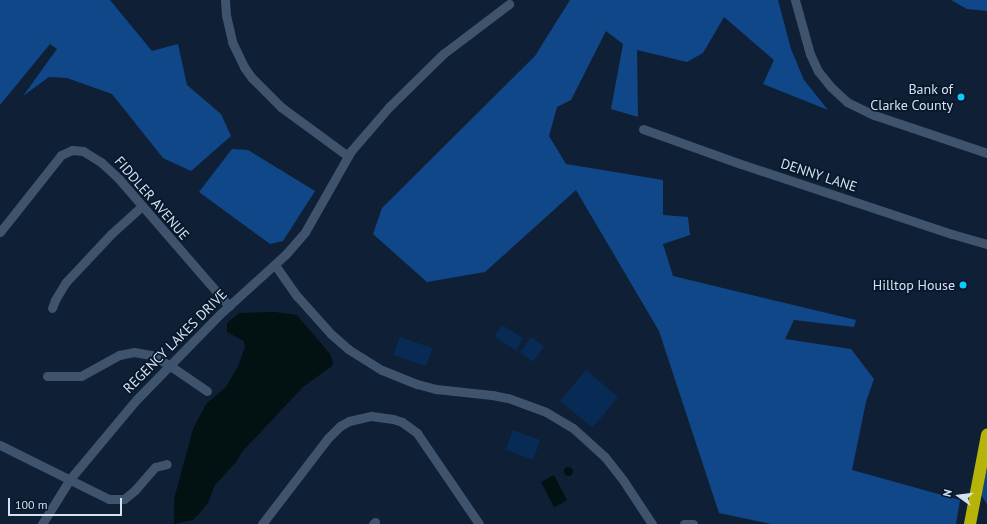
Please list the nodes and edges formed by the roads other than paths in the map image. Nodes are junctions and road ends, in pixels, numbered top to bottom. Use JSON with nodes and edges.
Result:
{"nodes":[{"id":1,"x":225,"y":0,"type":"edge"},
{"id":2,"x":795,"y":0,"type":"edge"},
{"id":3,"x":508,"y":4,"type":"dead end"},
{"id":4,"x":643,"y":129,"type":"dead end"},
{"id":5,"x":987,"y":153,"type":"edge"},
{"id":6,"x":348,"y":156,"type":"junction"},
{"id":7,"x":142,"y":206,"type":"junction"},
{"id":8,"x":0,"y":232,"type":"edge"},
{"id":9,"x":987,"y":244,"type":"edge"},
{"id":10,"x":275,"y":265,"type":"junction"},
{"id":11,"x":229,"y":306,"type":"junction"},
{"id":12,"x":52,"y":308,"type":"dead end"},
{"id":13,"x":169,"y":365,"type":"junction"},
{"id":14,"x":47,"y":376,"type":"dead end"},
{"id":15,"x":207,"y":392,"type":"dead end"},
{"id":16,"x":987,"y":435,"type":"edge"},
{"id":17,"x":0,"y":445,"type":"edge"},
{"id":18,"x":167,"y":464,"type":"dead end"},
{"id":19,"x":70,"y":479,"type":"junction"},
{"id":20,"x":42,"y":524,"type":"edge"},
{"id":21,"x":262,"y":524,"type":"edge"},
{"id":22,"x":479,"y":524,"type":"edge"},
{"id":23,"x":652,"y":524,"type":"edge"},
{"id":24,"x":684,"y":524,"type":"edge"},
{"id":25,"x":693,"y":524,"type":"edge"},
{"id":26,"x":970,"y":524,"type":"edge"}],
"edges":[{"from":1,"to":6,"type":"street"},
{"from":2,"to":5,"type":"street"},
{"from":3,"to":6,"type":"street","name":"REGENCY LAKES DRIVE"},
{"from":4,"to":9,"type":"street","name":"DENNY LANE"},
{"from":6,"to":10,"type":"street","name":"REGENCY LAKES DRIVE"},
{"from":7,"to":8,"type":"street","name":"FIDDLER AVENUE"},
{"from":7,"to":11,"type":"street","name":"FIDDLER AVENUE"},
{"from":7,"to":12,"type":"street"},
{"from":10,"to":11,"type":"street","name":"REGENCY LAKES DRIVE"},
{"from":10,"to":23,"type":"street"},
{"from":11,"to":13,"type":"street","name":"REGENCY LAKES DRIVE"},
{"from":13,"to":14,"type":"street"},
{"from":13,"to":15,"type":"street"},
{"from":13,"to":19,"type":"street","name":"REGENCY LAKES DRIVE"},
{"from":16,"to":26,"type":"highway"},
{"from":17,"to":19,"type":"street"},
{"from":18,"to":19,"type":"street"},
{"from":19,"to":20,"type":"street","name":"REGENCY LAKES DRIVE"},
{"from":21,"to":22,"type":"street"},
{"from":24,"to":25,"type":"street"}]}
